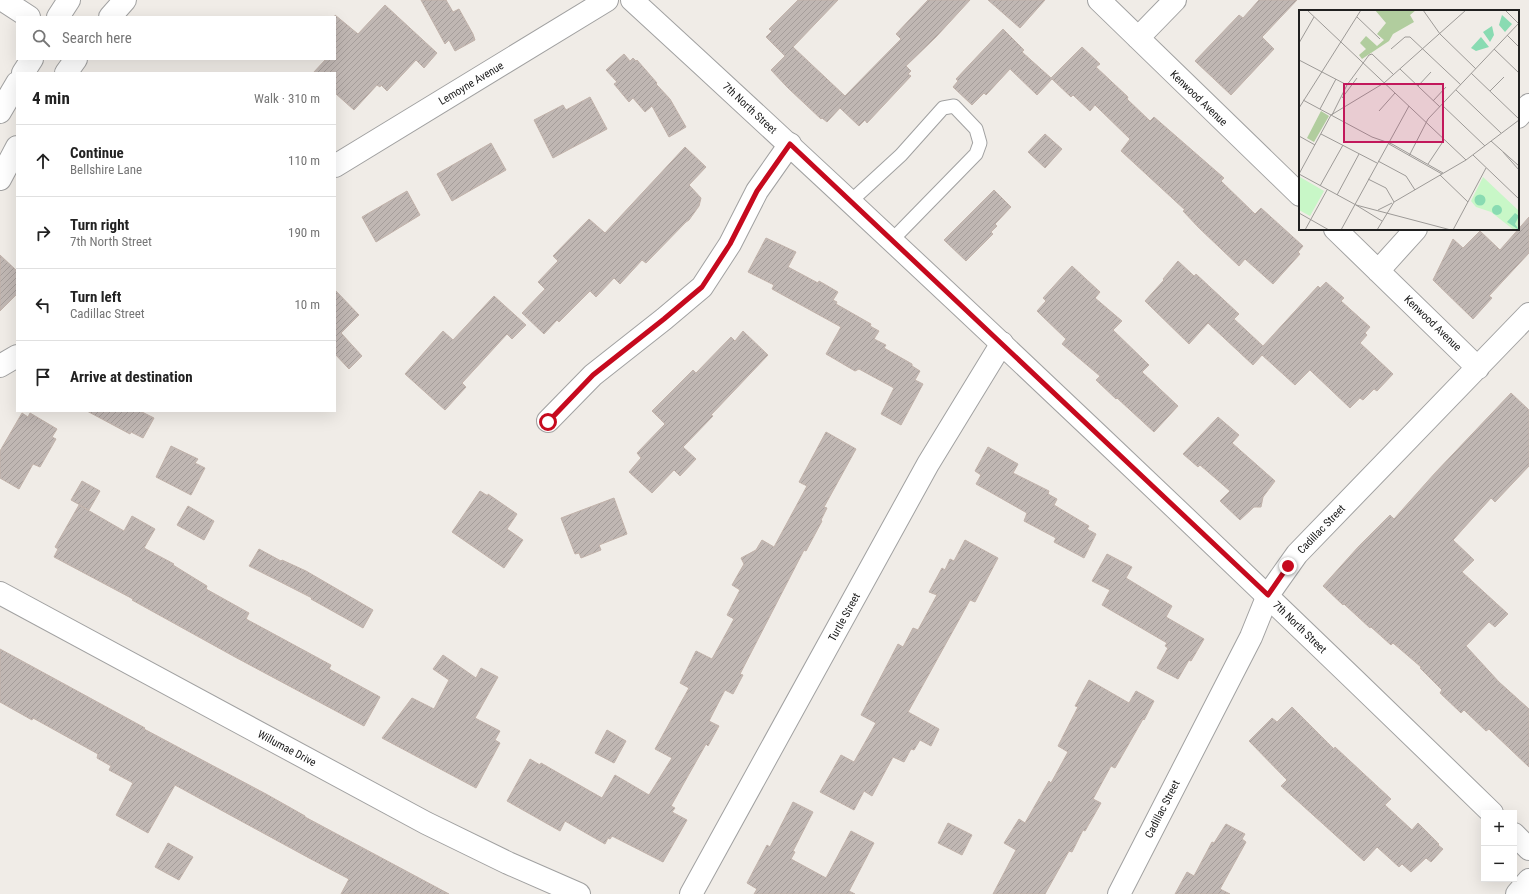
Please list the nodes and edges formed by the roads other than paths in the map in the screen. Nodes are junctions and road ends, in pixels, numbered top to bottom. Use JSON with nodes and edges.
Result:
{"nodes":[{"id":1,"x":3,"y":0,"type":"edge"},
{"id":2,"x":69,"y":0,"type":"edge"},
{"id":3,"x":125,"y":0,"type":"edge"},
{"id":4,"x":607,"y":0,"type":"edge"},
{"id":5,"x":632,"y":0,"type":"edge"},
{"id":6,"x":1098,"y":0,"type":"edge"},
{"id":7,"x":1174,"y":0,"type":"edge"},
{"id":8,"x":27,"y":16,"type":"edge"},
{"id":9,"x":59,"y":16,"type":"edge"},
{"id":10,"x":111,"y":16,"type":"edge"},
{"id":11,"x":1138,"y":38,"type":"junction"},
{"id":12,"x":31,"y":60,"type":"edge"},
{"id":13,"x":75,"y":60,"type":"edge"},
{"id":14,"x":24,"y":72,"type":"edge"},
{"id":15,"x":67,"y":72,"type":"edge"},
{"id":16,"x":16,"y":86,"type":"edge"},
{"id":17,"x":1529,"y":105,"type":"edge"},
{"id":18,"x":0,"y":112,"type":"edge"},
{"id":19,"x":1519,"y":116,"type":"edge"},
{"id":20,"x":790,"y":144,"type":"junction"},
{"id":21,"x":16,"y":149,"type":"edge"},
{"id":22,"x":336,"y":165,"type":"edge"},
{"id":23,"x":0,"y":179,"type":"edge"},
{"id":24,"x":1299,"y":194,"type":"edge"},
{"id":25,"x":851,"y":201,"type":"junction"},
{"id":26,"x":1336,"y":230,"type":"edge"},
{"id":27,"x":1415,"y":230,"type":"edge"},
{"id":28,"x":892,"y":240,"type":"junction"},
{"id":29,"x":1378,"y":270,"type":"junction"},
{"id":30,"x":1524,"y":328,"type":"edge"},
{"id":31,"x":1002,"y":343,"type":"junction"},
{"id":32,"x":16,"y":357,"type":"edge"},
{"id":33,"x":0,"y":366,"type":"edge"},
{"id":34,"x":1478,"y":368,"type":"junction"},
{"id":35,"x":548,"y":422,"type":"dead end"},
{"id":36,"x":0,"y":593,"type":"edge"},
{"id":37,"x":1268,"y":595,"type":"junction"},
{"id":38,"x":1489,"y":810,"type":"edge"},
{"id":39,"x":1517,"y":837,"type":"edge"},
{"id":40,"x":1529,"y":849,"type":"edge"},
{"id":41,"x":1529,"y":880,"type":"edge"},
{"id":42,"x":579,"y":894,"type":"edge"},
{"id":43,"x":691,"y":894,"type":"edge"},
{"id":44,"x":1119,"y":894,"type":"edge"},
{"id":45,"x":1517,"y":894,"type":"edge"}],
"edges":[{"from":1,"to":8,"type":"street"},
{"from":2,"to":9,"type":"street"},
{"from":3,"to":10,"type":"street"},
{"from":4,"to":22,"type":"street","name":"Lemoyne Avenue"},
{"from":5,"to":20,"type":"street","name":"7th North Street"},
{"from":6,"to":11,"type":"street","name":"Kenwood Avenue"},
{"from":7,"to":11,"type":"street"},
{"from":11,"to":24,"type":"street","name":"Kenwood Avenue"},
{"from":12,"to":14,"type":"street"},
{"from":13,"to":15,"type":"street"},
{"from":16,"to":18,"type":"street"},
{"from":17,"to":19,"type":"street"},
{"from":20,"to":25,"type":"street","name":"7th North Street"},
{"from":20,"to":35,"type":"street"},
{"from":21,"to":23,"type":"street"},
{"from":25,"to":28,"type":"street","name":"7th North Street"},
{"from":25,"to":28,"type":"lane"},
{"from":26,"to":29,"type":"street","name":"Kenwood Avenue"},
{"from":27,"to":29,"type":"street"},
{"from":28,"to":31,"type":"street","name":"7th North Street"},
{"from":29,"to":34,"type":"street","name":"Kenwood Avenue"},
{"from":30,"to":34,"type":"street","name":"Cadillac Street"},
{"from":31,"to":37,"type":"street","name":"7th North Street"},
{"from":31,"to":43,"type":"street","name":"Turtle Street"},
{"from":32,"to":33,"type":"street"},
{"from":34,"to":37,"type":"street","name":"Cadillac Street"},
{"from":36,"to":42,"type":"street","name":"Willumae Drive"},
{"from":37,"to":38,"type":"street","name":"7th North Street"},
{"from":37,"to":44,"type":"street","name":"Cadillac Street"},
{"from":39,"to":40,"type":"street"},
{"from":41,"to":45,"type":"street"}]}
